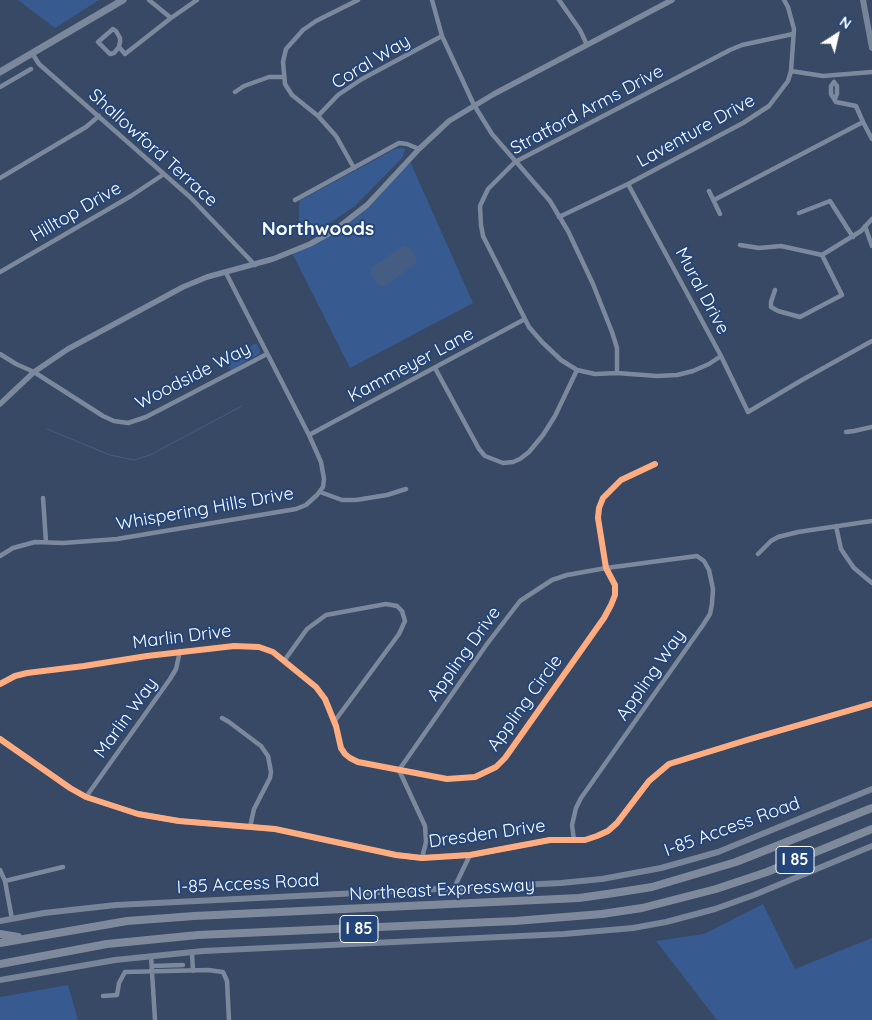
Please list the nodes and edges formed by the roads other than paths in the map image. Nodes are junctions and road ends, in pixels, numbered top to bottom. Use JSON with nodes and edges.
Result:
{"nodes":[{"id":1,"x":123,"y":0,"type":"edge"},
{"id":2,"x":149,"y":0,"type":"edge"},
{"id":3,"x":197,"y":0,"type":"edge"},
{"id":4,"x":358,"y":0,"type":"edge"},
{"id":5,"x":432,"y":0,"type":"edge"},
{"id":6,"x":559,"y":0,"type":"edge"},
{"id":7,"x":672,"y":0,"type":"edge"},
{"id":8,"x":784,"y":0,"type":"edge"},
{"id":9,"x":863,"y":0,"type":"edge"},
{"id":10,"x":116,"y":2,"type":"edge"},
{"id":11,"x":171,"y":18,"type":"junction"},
{"id":12,"x":793,"y":34,"type":"junction"},
{"id":13,"x":442,"y":36,"type":"junction"},
{"id":14,"x":587,"y":46,"type":"junction"},
{"id":15,"x":119,"y":47,"type":"junction"},
{"id":16,"x":872,"y":48,"type":"edge"},
{"id":17,"x":32,"y":53,"type":"junction"},
{"id":18,"x":31,"y":69,"type":"dead end"},
{"id":19,"x":792,"y":71,"type":"junction"},
{"id":20,"x":0,"y":72,"type":"edge"},
{"id":21,"x":872,"y":72,"type":"edge"},
{"id":22,"x":834,"y":76,"type":"junction"},
{"id":23,"x":284,"y":77,"type":"junction"},
{"id":24,"x":0,"y":87,"type":"edge"},
{"id":25,"x":235,"y":92,"type":"dead end"},
{"id":26,"x":474,"y":105,"type":"junction"},
{"id":27,"x":99,"y":116,"type":"junction"},
{"id":28,"x":318,"y":116,"type":"junction"},
{"id":29,"x":863,"y":122,"type":"junction"},
{"id":30,"x":872,"y":139,"type":"edge"},
{"id":31,"x":418,"y":149,"type":"junction"},
{"id":32,"x":514,"y":162,"type":"junction"},
{"id":33,"x":354,"y":168,"type":"junction"},
{"id":34,"x":164,"y":174,"type":"junction"},
{"id":35,"x":0,"y":178,"type":"edge"},
{"id":36,"x":628,"y":184,"type":"junction"},
{"id":37,"x":708,"y":190,"type":"dead end"},
{"id":38,"x":294,"y":200,"type":"dead end"},
{"id":39,"x":714,"y":200,"type":"junction"},
{"id":40,"x":799,"y":213,"type":"dead end"},
{"id":41,"x":720,"y":214,"type":"dead end"},
{"id":42,"x":559,"y":217,"type":"junction"},
{"id":43,"x":872,"y":219,"type":"edge"},
{"id":44,"x":865,"y":226,"type":"junction"},
{"id":45,"x":853,"y":237,"type":"junction"},
{"id":46,"x":740,"y":245,"type":"dead end"},
{"id":47,"x":872,"y":246,"type":"edge"},
{"id":48,"x":822,"y":255,"type":"junction"},
{"id":49,"x":255,"y":265,"type":"junction"},
{"id":50,"x":0,"y":272,"type":"edge"},
{"id":51,"x":226,"y":273,"type":"junction"},
{"id":52,"x":775,"y":290,"type":"dead end"},
{"id":53,"x":525,"y":319,"type":"junction"},
{"id":54,"x":872,"y":341,"type":"edge"},
{"id":55,"x":0,"y":354,"type":"edge"},
{"id":56,"x":267,"y":354,"type":"junction"},
{"id":57,"x":721,"y":356,"type":"junction"},
{"id":58,"x":435,"y":368,"type":"junction"},
{"id":59,"x":577,"y":370,"type":"junction"},
{"id":60,"x":34,"y":372,"type":"junction"},
{"id":61,"x":617,"y":373,"type":"junction"},
{"id":62,"x":0,"y":404,"type":"edge"},
{"id":63,"x":872,"y":427,"type":"edge"},
{"id":64,"x":846,"y":432,"type":"dead end"},
{"id":65,"x":309,"y":435,"type":"junction"},
{"id":66,"x":655,"y":464,"type":"dead end"},
{"id":67,"x":406,"y":488,"type":"dead end"},
{"id":68,"x":320,"y":492,"type":"junction"},
{"id":69,"x":43,"y":498,"type":"dead end"},
{"id":70,"x":872,"y":521,"type":"edge"},
{"id":71,"x":836,"y":526,"type":"junction"},
{"id":72,"x":46,"y":542,"type":"junction"},
{"id":73,"x":758,"y":554,"type":"dead end"},
{"id":74,"x":0,"y":556,"type":"edge"},
{"id":75,"x":661,"y":560,"type":"joint"},
{"id":76,"x":606,"y":568,"type":"junction"},
{"id":77,"x":872,"y":583,"type":"edge"},
{"id":78,"x":180,"y":651,"type":"junction"},
{"id":79,"x":284,"y":661,"type":"junction"},
{"id":80,"x":0,"y":684,"type":"edge"},
{"id":81,"x":872,"y":704,"type":"edge"},
{"id":82,"x":222,"y":718,"type":"dead end"},
{"id":83,"x":334,"y":722,"type":"junction"},
{"id":84,"x":0,"y":739,"type":"edge"},
{"id":85,"x":399,"y":770,"type":"junction"},
{"id":86,"x":872,"y":789,"type":"edge"},
{"id":87,"x":86,"y":797,"type":"junction"},
{"id":88,"x":870,"y":808,"type":"edge"},
{"id":89,"x":250,"y":827,"type":"junction"},
{"id":90,"x":872,"y":829,"type":"edge"},
{"id":91,"x":574,"y":840,"type":"junction"},
{"id":92,"x":872,"y":846,"type":"edge"},
{"id":93,"x":470,"y":855,"type":"junction"},
{"id":94,"x":422,"y":858,"type":"junction"},
{"id":95,"x":63,"y":867,"type":"dead end"},
{"id":96,"x":0,"y":870,"type":"edge"},
{"id":97,"x":5,"y":880,"type":"junction"},
{"id":98,"x":454,"y":888,"type":"junction"},
{"id":99,"x":12,"y":918,"type":"junction"},
{"id":100,"x":0,"y":920,"type":"edge"},
{"id":101,"x":0,"y":934,"type":"edge"},
{"id":102,"x":23,"y":938,"type":"junction"},
{"id":103,"x":0,"y":943,"type":"edge"},
{"id":104,"x":192,"y":953,"type":"junction"},
{"id":105,"x":182,"y":954,"type":"junction"},
{"id":106,"x":151,"y":956,"type":"junction"},
{"id":107,"x":0,"y":964,"type":"edge"},
{"id":108,"x":183,"y":968,"type":"junction"},
{"id":109,"x":153,"y":969,"type":"junction"},
{"id":110,"x":194,"y":970,"type":"junction"},
{"id":111,"x":0,"y":980,"type":"edge"},
{"id":112,"x":103,"y":996,"type":"dead end"},
{"id":113,"x":155,"y":1020,"type":"edge"},
{"id":114,"x":229,"y":1020,"type":"edge"}],
"edges":[{"from":1,"to":10,"type":"main road"},
{"from":2,"to":11,"type":"street"},
{"from":3,"to":11,"type":"street"},
{"from":4,"to":23,"type":"street"},
{"from":5,"to":13,"type":"street"},
{"from":6,"to":14,"type":"street"},
{"from":7,"to":14,"type":"street"},
{"from":8,"to":12,"type":"street","name":"Laventure Drive"},
{"from":9,"to":16,"type":"main road"},
{"from":10,"to":17,"type":"main road"},
{"from":11,"to":15,"type":"street"},
{"from":12,"to":19,"type":"street","name":"Laventure Drive"},
{"from":12,"to":32,"type":"street","name":"Stratford Arms Drive"},
{"from":13,"to":26,"type":"street"},
{"from":13,"to":28,"type":"street","name":"Coral Way"},
{"from":14,"to":26,"type":"street"},
{"from":15,"to":15,"type":"street"},
{"from":17,"to":20,"type":"main road"},
{"from":17,"to":27,"type":"street","name":"Shallowford Terrace"},
{"from":18,"to":24,"type":"street"},
{"from":19,"to":22,"type":"street"},
{"from":19,"to":36,"type":"street","name":"Laventure Drive"},
{"from":21,"to":22,"type":"street"},
{"from":22,"to":29,"type":"street"},
{"from":23,"to":25,"type":"street"},
{"from":23,"to":28,"type":"street"},
{"from":26,"to":31,"type":"street"},
{"from":26,"to":32,"type":"street"},
{"from":27,"to":34,"type":"street","name":"Shallowford Terrace"},
{"from":27,"to":35,"type":"street"},
{"from":28,"to":33,"type":"street"},
{"from":29,"to":30,"type":"street"},
{"from":29,"to":39,"type":"street"},
{"from":31,"to":33,"type":"street"},
{"from":31,"to":49,"type":"street"},
{"from":32,"to":42,"type":"street"},
{"from":32,"to":53,"type":"street","name":"Stratford Arms Drive"},
{"from":33,"to":38,"type":"street"},
{"from":34,"to":49,"type":"street","name":"Shallowford Terrace"},
{"from":34,"to":50,"type":"street","name":"Hilltop Drive"},
{"from":36,"to":42,"type":"street","name":"Laventure Drive"},
{"from":36,"to":57,"type":"street","name":"Mural Drive"},
{"from":37,"to":39,"type":"street"},
{"from":39,"to":41,"type":"street"},
{"from":40,"to":45,"type":"street"},
{"from":42,"to":61,"type":"street"},
{"from":43,"to":44,"type":"street"},
{"from":44,"to":45,"type":"street"},
{"from":44,"to":47,"type":"street"},
{"from":45,"to":48,"type":"street"},
{"from":46,"to":48,"type":"street"},
{"from":48,"to":52,"type":"street"},
{"from":49,"to":51,"type":"street"},
{"from":51,"to":56,"type":"street","name":"Whispering Hills Drive"},
{"from":51,"to":60,"type":"street"},
{"from":53,"to":58,"type":"street","name":"Kammeyer Lane"},
{"from":53,"to":59,"type":"street","name":"Stratford Arms Drive"},
{"from":54,"to":57,"type":"street","name":"Mural Drive"},
{"from":55,"to":60,"type":"street","name":"Woodside Way"},
{"from":56,"to":60,"type":"street","name":"Woodside Way"},
{"from":56,"to":65,"type":"street","name":"Whispering Hills Drive"},
{"from":57,"to":61,"type":"street","name":"Stratford Arms Drive"},
{"from":58,"to":59,"type":"street"},
{"from":58,"to":65,"type":"street","name":"Kammeyer Lane"},
{"from":59,"to":61,"type":"street","name":"Stratford Arms Drive"},
{"from":60,"to":62,"type":"street"},
{"from":63,"to":64,"type":"street"},
{"from":65,"to":68,"type":"street","name":"Whispering Hills Drive"},
{"from":66,"to":76,"type":"street","name":"Appling Circle"},
{"from":67,"to":68,"type":"street"},
{"from":68,"to":72,"type":"street","name":"Whispering Hills Drive"},
{"from":69,"to":72,"type":"street"},
{"from":70,"to":71,"type":"street"},
{"from":71,"to":73,"type":"street"},
{"from":71,"to":77,"type":"street"},
{"from":72,"to":74,"type":"street","name":"Whispering Hills Drive"},
{"from":75,"to":76,"type":"street","name":"Appling Drive"},
{"from":75,"to":91,"type":"street","name":"Appling Way"},
{"from":76,"to":85,"type":"street","name":"Appling Drive"},
{"from":76,"to":85,"type":"street","name":"Appling Circle"},
{"from":78,"to":79,"type":"street","name":"Marlin Drive"},
{"from":78,"to":80,"type":"street","name":"Marlin Drive"},
{"from":78,"to":87,"type":"street","name":"Marlin Way"},
{"from":79,"to":83,"type":"street","name":"Marlin Drive"},
{"from":79,"to":83,"type":"street"},
{"from":81,"to":91,"type":"street","name":"Dresden Drive"},
{"from":82,"to":89,"type":"street"},
{"from":83,"to":85,"type":"street","name":"Marlin Drive"},
{"from":84,"to":87,"type":"street","name":"Dresden Drive"},
{"from":85,"to":94,"type":"street"},
{"from":86,"to":98,"type":"main road","name":"I-85 Access Road"},
{"from":87,"to":89,"type":"street","name":"Dresden Drive"},
{"from":88,"to":102,"type":"highway","name":"Northeast Expressway","number":"I 85"},
{"from":89,"to":94,"type":"street","name":"Dresden Drive"},
{"from":90,"to":107,"type":"highway","name":"Northeast Expressway","number":"I 85"},
{"from":91,"to":93,"type":"street","name":"Dresden Drive"},
{"from":92,"to":104,"type":"main road"},
{"from":93,"to":94,"type":"street","name":"Dresden Drive"},
{"from":93,"to":98,"type":"street"},
{"from":95,"to":97,"type":"street"},
{"from":96,"to":97,"type":"street"},
{"from":97,"to":99,"type":"street"},
{"from":98,"to":99,"type":"main road","name":"I-85 Access Road"},
{"from":99,"to":100,"type":"main road","name":"I-85 Access Road"},
{"from":101,"to":102,"type":"highway"},
{"from":102,"to":103,"type":"highway","name":"Northeast Expressway","number":"I 85"},
{"from":104,"to":105,"type":"main road"},
{"from":104,"to":110,"type":"street"},
{"from":105,"to":106,"type":"main road"},
{"from":105,"to":108,"type":"street"},
{"from":106,"to":109,"type":"street"},
{"from":106,"to":111,"type":"main road"},
{"from":108,"to":109,"type":"street"},
{"from":108,"to":110,"type":"street"},
{"from":109,"to":112,"type":"street"},
{"from":109,"to":113,"type":"street"},
{"from":110,"to":114,"type":"street"}]}
